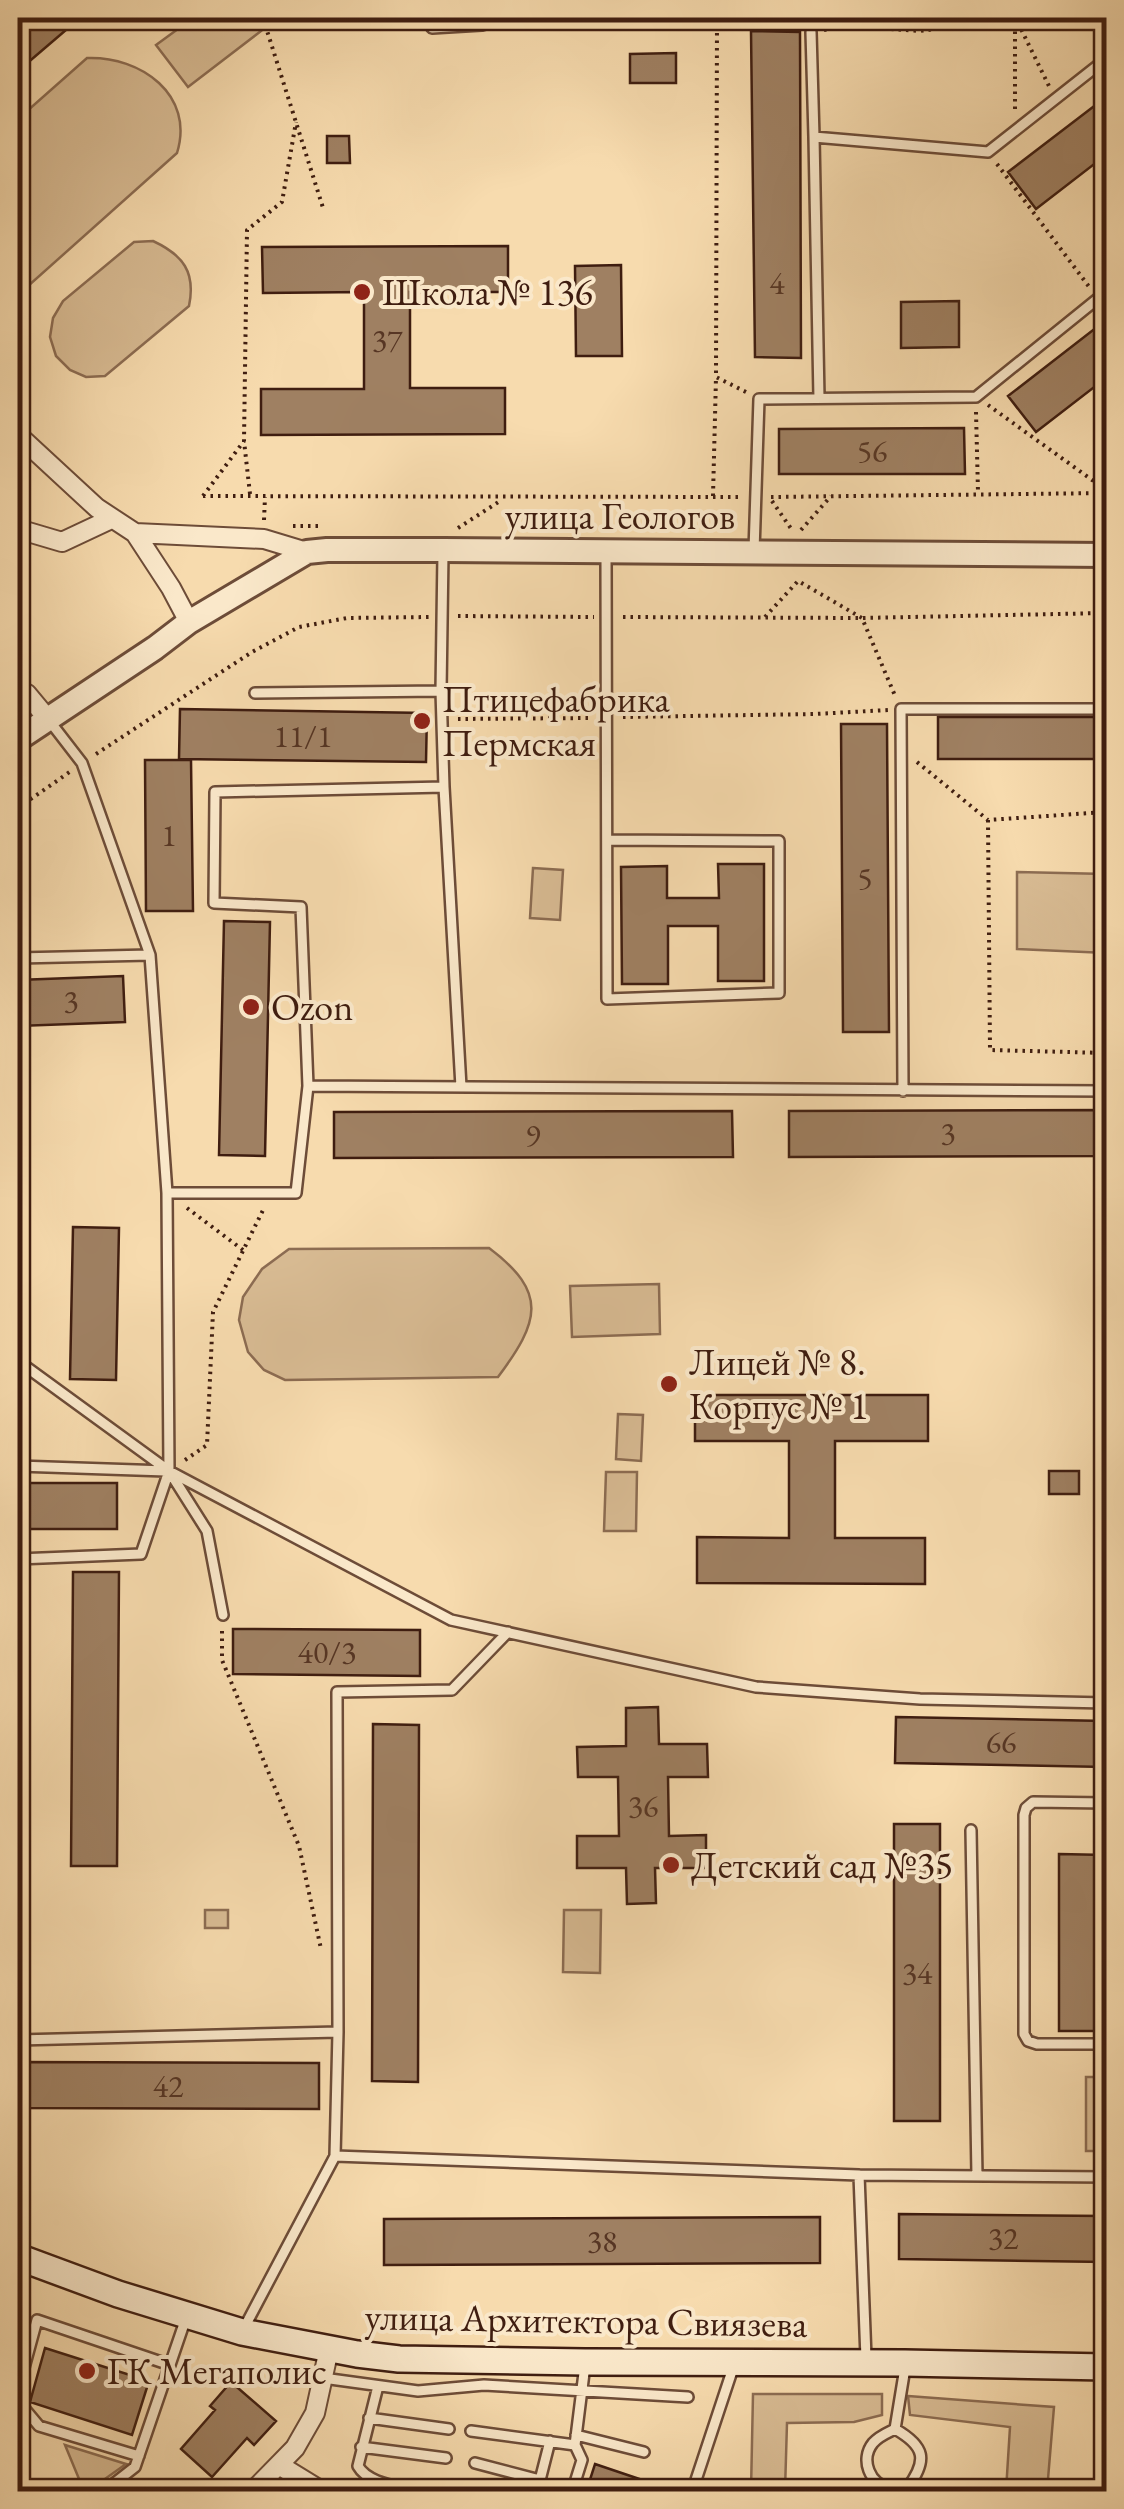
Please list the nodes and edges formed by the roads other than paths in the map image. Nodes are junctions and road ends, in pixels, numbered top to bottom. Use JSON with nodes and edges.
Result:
{"nodes":[{"id":1,"x":424,"y":18,"type":"edge"},
{"id":2,"x":506,"y":18,"type":"edge"},
{"id":3,"x":811,"y":32,"type":"road end"},
{"id":4,"x":1106,"y":59,"type":"edge"},
{"id":5,"x":814,"y":138,"type":"junction"},
{"id":6,"x":1102,"y":295,"type":"edge"},
{"id":7,"x":819,"y":398,"type":"junction"},
{"id":8,"x":18,"y":435,"type":"edge"},
{"id":9,"x":111,"y":519,"type":"junction"},
{"id":10,"x":18,"y":529,"type":"edge"},
{"id":11,"x":134,"y":533,"type":"junction"},
{"id":12,"x":444,"y":550,"type":"junction"},
{"id":13,"x":606,"y":551,"type":"junction"},
{"id":14,"x":307,"y":552,"type":"junction"},
{"id":15,"x":754,"y":552,"type":"junction"},
{"id":16,"x":1106,"y":555,"type":"edge"},
{"id":17,"x":188,"y":622,"type":"junction"},
{"id":18,"x":255,"y":692,"type":"dead end"},
{"id":19,"x":441,"y":692,"type":"junction"},
{"id":20,"x":18,"y":694,"type":"edge"},
{"id":21,"x":1106,"y":708,"type":"edge"},
{"id":22,"x":47,"y":718,"type":"junction"},
{"id":23,"x":18,"y":738,"type":"edge"},
{"id":24,"x":444,"y":787,"type":"junction"},
{"id":25,"x":608,"y":840,"type":"junction"},
{"id":26,"x":150,"y":954,"type":"junction"},
{"id":27,"x":18,"y":958,"type":"edge"},
{"id":28,"x":308,"y":1086,"type":"junction"},
{"id":29,"x":462,"y":1087,"type":"junction"},
{"id":30,"x":903,"y":1091,"type":"junction"},
{"id":31,"x":1106,"y":1091,"type":"edge"},
{"id":32,"x":167,"y":1194,"type":"junction"},
{"id":33,"x":18,"y":1362,"type":"edge"},
{"id":34,"x":18,"y":1466,"type":"edge"},
{"id":35,"x":169,"y":1471,"type":"junction"},
{"id":36,"x":18,"y":1559,"type":"edge"},
{"id":37,"x":223,"y":1615,"type":"road end"},
{"id":38,"x":508,"y":1632,"type":"junction"},
{"id":39,"x":1106,"y":1703,"type":"edge"},
{"id":40,"x":1106,"y":1802,"type":"edge"},
{"id":41,"x":970,"y":1830,"type":"dead end"},
{"id":42,"x":338,"y":2032,"type":"junction"},
{"id":43,"x":18,"y":2040,"type":"edge"},
{"id":44,"x":1106,"y":2044,"type":"edge"},
{"id":45,"x":335,"y":2156,"type":"junction"},
{"id":46,"x":859,"y":2175,"type":"junction"},
{"id":47,"x":977,"y":2176,"type":"junction"},
{"id":48,"x":1106,"y":2177,"type":"edge"},
{"id":49,"x":18,"y":2256,"type":"edge"},
{"id":50,"x":186,"y":2317,"type":"junction"},
{"id":51,"x":242,"y":2332,"type":"junction"},
{"id":52,"x":330,"y":2349,"type":"junction"},
{"id":53,"x":585,"y":2362,"type":"junction"},
{"id":54,"x":734,"y":2362,"type":"junction"},
{"id":55,"x":866,"y":2362,"type":"junction"},
{"id":56,"x":906,"y":2362,"type":"junction"},
{"id":57,"x":170,"y":2365,"type":"junction"},
{"id":58,"x":1106,"y":2367,"type":"edge"},
{"id":59,"x":323,"y":2378,"type":"junction"},
{"id":60,"x":378,"y":2386,"type":"junction"},
{"id":61,"x":18,"y":2390,"type":"edge"},
{"id":62,"x":581,"y":2391,"type":"junction"},
{"id":63,"x":688,"y":2397,"type":"dead end"},
{"id":64,"x":18,"y":2401,"type":"edge"},
{"id":65,"x":370,"y":2418,"type":"junction"},
{"id":66,"x":450,"y":2428,"type":"dead end"},
{"id":67,"x":895,"y":2430,"type":"junction"},
{"id":68,"x":471,"y":2431,"type":"dead end"},
{"id":69,"x":575,"y":2440,"type":"junction"},
{"id":70,"x":550,"y":2442,"type":"junction"},
{"id":71,"x":362,"y":2447,"type":"junction"},
{"id":72,"x":644,"y":2452,"type":"dead end"},
{"id":73,"x":138,"y":2456,"type":"junction"},
{"id":74,"x":446,"y":2458,"type":"dead end"},
{"id":75,"x":475,"y":2463,"type":"dead end"},
{"id":76,"x":279,"y":2465,"type":"junction"},
{"id":77,"x":540,"y":2480,"type":"junction"},
{"id":78,"x":908,"y":2487,"type":"junction"},
{"id":79,"x":103,"y":2492,"type":"edge"},
{"id":80,"x":252,"y":2492,"type":"edge"},
{"id":81,"x":323,"y":2492,"type":"edge"},
{"id":82,"x":418,"y":2492,"type":"edge"},
{"id":83,"x":537,"y":2492,"type":"edge"},
{"id":84,"x":572,"y":2492,"type":"edge"},
{"id":85,"x":692,"y":2492,"type":"edge"},
{"id":86,"x":954,"y":2492,"type":"edge"}],
"edges":[{"from":1,"to":2,"type":"lane"},
{"from":3,"to":5,"type":"lane"},
{"from":4,"to":5,"type":"lane"},
{"from":5,"to":7,"type":"lane"},
{"from":6,"to":7,"type":"lane"},
{"from":7,"to":15,"type":"lane"},
{"from":8,"to":9,"type":"street"},
{"from":9,"to":10,"type":"street"},
{"from":9,"to":11,"type":"street"},
{"from":11,"to":14,"type":"street","name":"улица Геологов"},
{"from":11,"to":17,"type":"street"},
{"from":12,"to":13,"type":"street","name":"улица Геологов"},
{"from":12,"to":14,"type":"street","name":"улица Геологов"},
{"from":12,"to":19,"type":"lane"},
{"from":13,"to":15,"type":"street","name":"улица Геологов"},
{"from":13,"to":25,"type":"lane"},
{"from":14,"to":17,"type":"street"},
{"from":15,"to":16,"type":"street","name":"улица Геологов"},
{"from":17,"to":22,"type":"street"},
{"from":18,"to":19,"type":"lane"},
{"from":19,"to":24,"type":"lane"},
{"from":20,"to":22,"type":"street"},
{"from":21,"to":30,"type":"lane"},
{"from":22,"to":23,"type":"street"},
{"from":22,"to":26,"type":"lane"},
{"from":24,"to":28,"type":"lane"},
{"from":24,"to":29,"type":"lane"},
{"from":25,"to":25,"type":"lane"},
{"from":26,"to":27,"type":"lane"},
{"from":26,"to":32,"type":"lane"},
{"from":28,"to":29,"type":"lane"},
{"from":28,"to":32,"type":"lane"},
{"from":29,"to":30,"type":"lane"},
{"from":30,"to":31,"type":"lane"},
{"from":32,"to":35,"type":"lane"},
{"from":33,"to":35,"type":"lane"},
{"from":34,"to":35,"type":"lane"},
{"from":35,"to":36,"type":"lane"},
{"from":35,"to":37,"type":"lane"},
{"from":35,"to":38,"type":"lane"},
{"from":38,"to":39,"type":"lane"},
{"from":38,"to":42,"type":"lane"},
{"from":40,"to":44,"type":"lane"},
{"from":41,"to":47,"type":"lane"},
{"from":42,"to":43,"type":"lane"},
{"from":42,"to":45,"type":"lane"},
{"from":45,"to":46,"type":"lane"},
{"from":45,"to":51,"type":"lane"},
{"from":46,"to":47,"type":"lane"},
{"from":46,"to":55,"type":"lane"},
{"from":47,"to":48,"type":"lane"},
{"from":49,"to":50,"type":"main road","name":"улица Архитектора Свиязева"},
{"from":50,"to":51,"type":"main road","name":"улица Архитектора Свиязева"},
{"from":50,"to":57,"type":"lane"},
{"from":51,"to":52,"type":"main road","name":"улица Архитектора Свиязева"},
{"from":52,"to":53,"type":"main road","name":"улица Архитектора Свиязева"},
{"from":52,"to":59,"type":"street"},
{"from":53,"to":54,"type":"main road","name":"улица Архитектора Свиязева"},
{"from":53,"to":62,"type":"lane"},
{"from":54,"to":55,"type":"main road","name":"улица Архитектора Свиязева"},
{"from":54,"to":85,"type":"lane"},
{"from":55,"to":56,"type":"main road","name":"улица Архитектора Свиязева"},
{"from":56,"to":58,"type":"main road","name":"улица Архитектора Свиязева"},
{"from":56,"to":67,"type":"lane"},
{"from":57,"to":61,"type":"lane"},
{"from":57,"to":73,"type":"lane"},
{"from":59,"to":60,"type":"lane"},
{"from":59,"to":76,"type":"street"},
{"from":60,"to":62,"type":"lane"},
{"from":60,"to":65,"type":"lane"},
{"from":62,"to":63,"type":"lane"},
{"from":62,"to":69,"type":"lane"},
{"from":64,"to":73,"type":"lane"},
{"from":65,"to":66,"type":"lane"},
{"from":65,"to":71,"type":"lane"},
{"from":67,"to":78,"type":"lane"},
{"from":67,"to":78,"type":"lane"},
{"from":68,"to":70,"type":"lane"},
{"from":69,"to":70,"type":"lane"},
{"from":69,"to":72,"type":"lane"},
{"from":69,"to":84,"type":"lane"},
{"from":70,"to":77,"type":"lane"},
{"from":71,"to":74,"type":"lane"},
{"from":71,"to":82,"type":"lane"},
{"from":73,"to":79,"type":"lane"},
{"from":75,"to":77,"type":"lane"},
{"from":76,"to":80,"type":"street"},
{"from":76,"to":81,"type":"street"},
{"from":77,"to":83,"type":"lane"},
{"from":78,"to":86,"type":"lane"}]}
